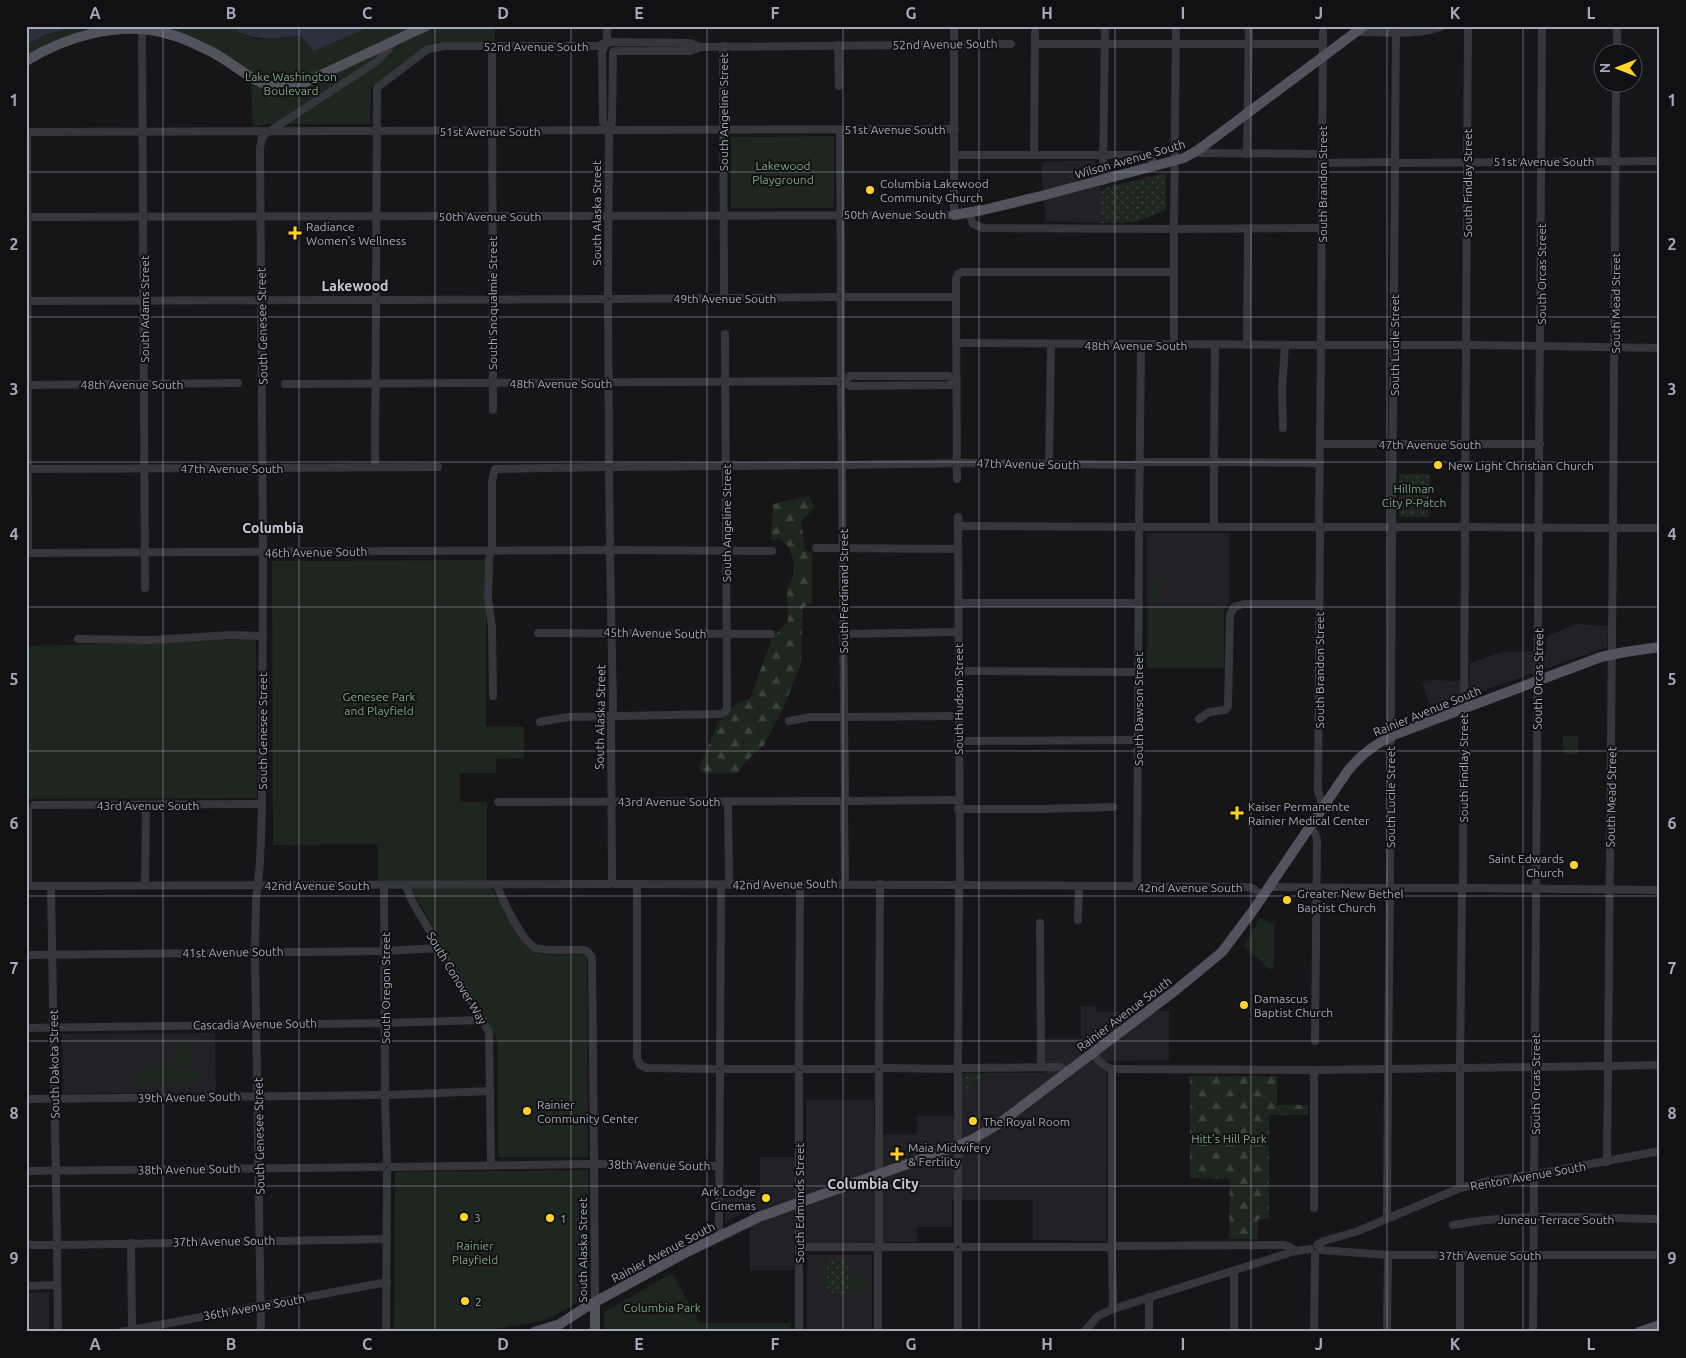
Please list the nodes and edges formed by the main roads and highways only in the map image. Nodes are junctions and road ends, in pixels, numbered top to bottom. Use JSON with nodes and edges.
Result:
{"nodes":[{"id":1,"x":426,"y":26,"type":"edge"},
{"id":2,"x":1360,"y":29,"type":"edge"},
{"id":3,"x":26,"y":61,"type":"edge"},
{"id":4,"x":954,"y":215,"type":"road end"},
{"id":5,"x":1660,"y":647,"type":"edge"},
{"id":6,"x":595,"y":1303,"type":"junction"},
{"id":7,"x":1660,"y":1325,"type":"edge"},
{"id":8,"x":534,"y":1332,"type":"edge"},
{"id":9,"x":595,"y":1332,"type":"edge"},
{"id":10,"x":1639,"y":1332,"type":"edge"}],
"edges":[{"from":1,"to":3,"type":"main road"},
{"from":2,"to":4,"type":"main road","name":"Wilson Avenue South"},
{"from":5,"to":6,"type":"main road","name":"Rainier Avenue South"},
{"from":6,"to":8,"type":"main road","name":"Rainier Avenue South"},
{"from":6,"to":9,"type":"main road","name":"South Alaska Street"},
{"from":7,"to":10,"type":"main road"}]}
